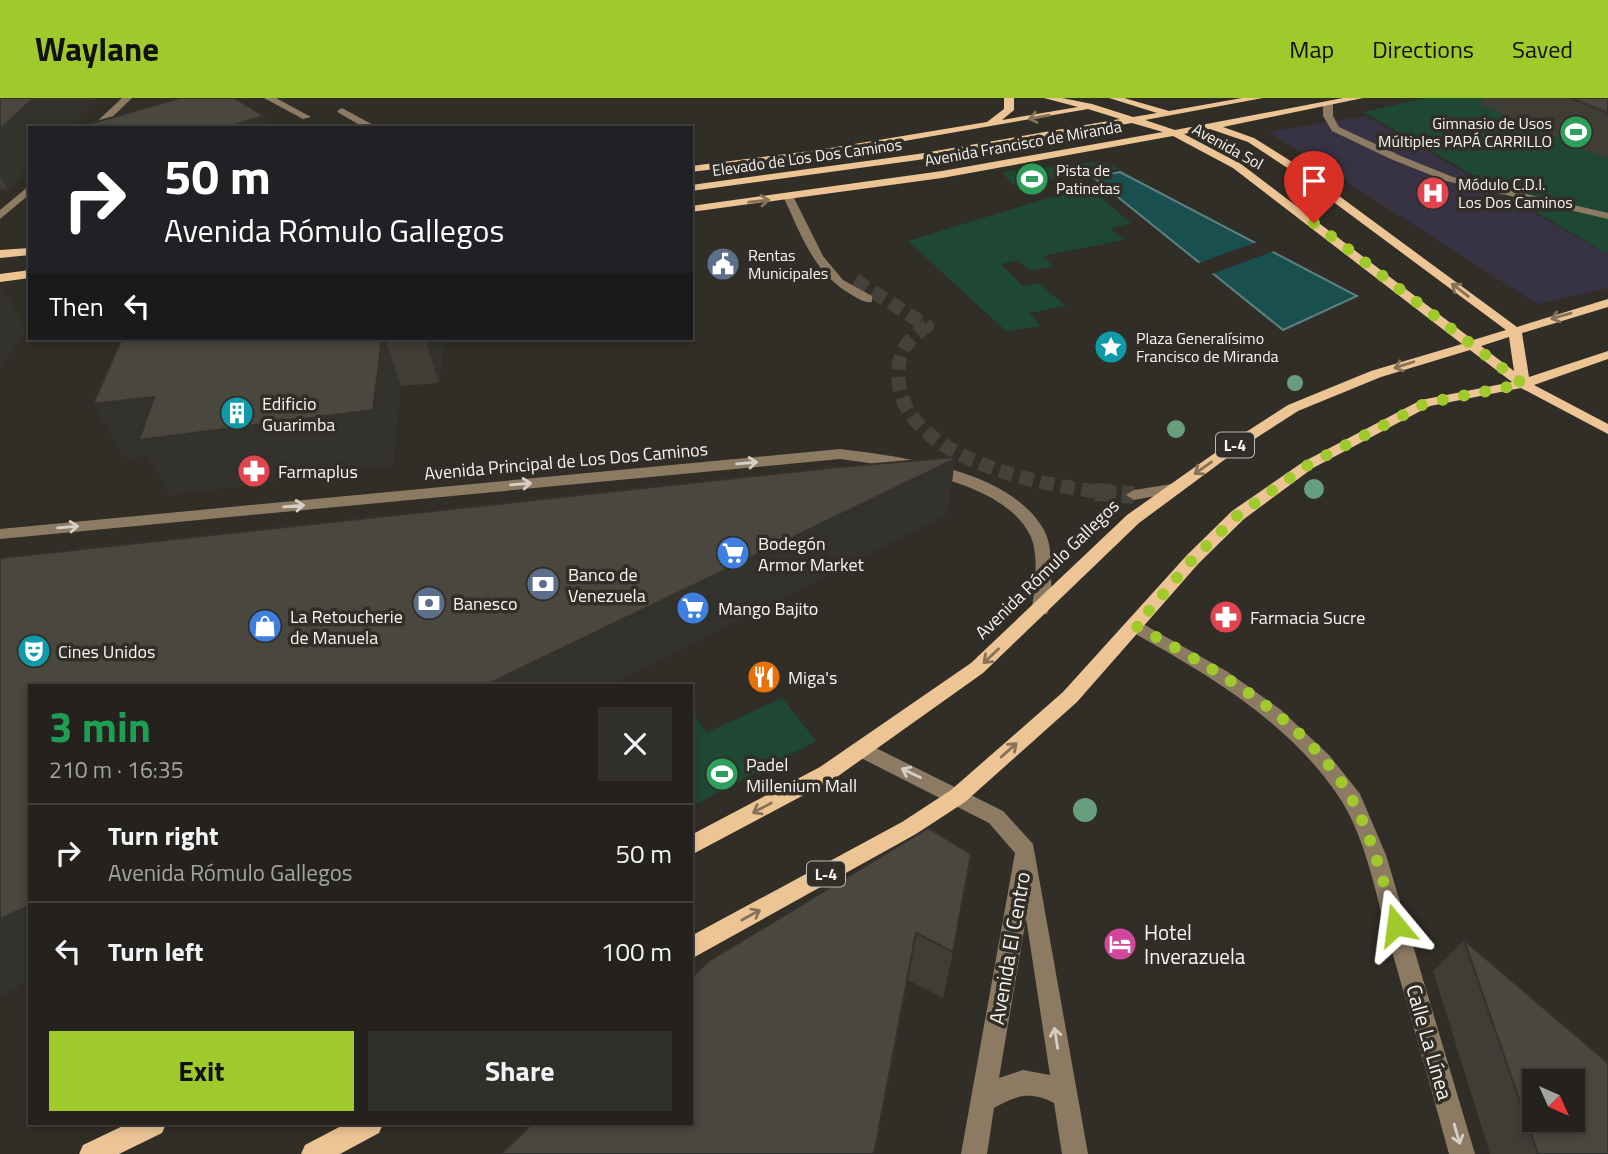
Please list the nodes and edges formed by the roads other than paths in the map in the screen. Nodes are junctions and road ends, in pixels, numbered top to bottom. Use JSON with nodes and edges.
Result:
{"nodes":[{"id":1,"x":127,"y":98,"type":"edge"},
{"id":2,"x":269,"y":98,"type":"edge"},
{"id":3,"x":1009,"y":98,"type":"edge"},
{"id":4,"x":1049,"y":98,"type":"edge"},
{"id":5,"x":1114,"y":98,"type":"edge"},
{"id":6,"x":1148,"y":98,"type":"edge"},
{"id":7,"x":1195,"y":98,"type":"edge"},
{"id":8,"x":1258,"y":98,"type":"edge"},
{"id":9,"x":1358,"y":98,"type":"edge"},
{"id":10,"x":1130,"y":101,"type":"junction"},
{"id":11,"x":1328,"y":104,"type":"junction"},
{"id":12,"x":1092,"y":107,"type":"junction"},
{"id":13,"x":342,"y":111,"type":"dead end"},
{"id":14,"x":1271,"y":113,"type":"junction"},
{"id":15,"x":306,"y":117,"type":"dead end"},
{"id":16,"x":1207,"y":125,"type":"junction"},
{"id":17,"x":97,"y":126,"type":"edge"},
{"id":18,"x":369,"y":126,"type":"edge"},
{"id":19,"x":980,"y":127,"type":"junction"},
{"id":20,"x":1172,"y":132,"type":"junction"},
{"id":21,"x":1016,"y":160,"type":"junction"},
{"id":22,"x":693,"y":169,"type":"edge"},
{"id":23,"x":693,"y":188,"type":"edge"},
{"id":24,"x":28,"y":190,"type":"edge"},
{"id":25,"x":789,"y":198,"type":"junction"},
{"id":26,"x":693,"y":209,"type":"edge"},
{"id":27,"x":0,"y":216,"type":"edge"},
{"id":28,"x":1608,"y":216,"type":"edge"},
{"id":29,"x":28,"y":251,"type":"edge"},
{"id":30,"x":0,"y":254,"type":"edge"},
{"id":31,"x":818,"y":257,"type":"junction"},
{"id":32,"x":28,"y":274,"type":"edge"},
{"id":33,"x":0,"y":278,"type":"edge"},
{"id":34,"x":855,"y":280,"type":"tunnel mouth"},
{"id":35,"x":868,"y":299,"type":"dead end"},
{"id":36,"x":1608,"y":303,"type":"edge"},
{"id":37,"x":1515,"y":331,"type":"junction"},
{"id":38,"x":1469,"y":344,"type":"junction"},
{"id":39,"x":1608,"y":355,"type":"edge"},
{"id":40,"x":1523,"y":384,"type":"junction"},
{"id":41,"x":1608,"y":430,"type":"edge"},
{"id":42,"x":1172,"y":489,"type":"junction"},
{"id":43,"x":1134,"y":495,"type":"tunnel mouth"},
{"id":44,"x":0,"y":534,"type":"edge"},
{"id":45,"x":1041,"y":610,"type":"junction"},
{"id":46,"x":1136,"y":626,"type":"junction"},
{"id":47,"x":864,"y":750,"type":"junction"},
{"id":48,"x":958,"y":796,"type":"junction"},
{"id":49,"x":693,"y":845,"type":"edge"},
{"id":50,"x":1026,"y":851,"type":"junction"},
{"id":51,"x":693,"y":947,"type":"edge"},
{"id":52,"x":1065,"y":1096,"type":"junction"},
{"id":53,"x":984,"y":1101,"type":"junction"},
{"id":54,"x":151,"y":1125,"type":"edge"},
{"id":55,"x":368,"y":1125,"type":"edge"},
{"id":56,"x":92,"y":1154,"type":"edge"},
{"id":57,"x":314,"y":1154,"type":"edge"},
{"id":58,"x":974,"y":1154,"type":"edge"},
{"id":59,"x":1075,"y":1154,"type":"edge"},
{"id":60,"x":1462,"y":1154,"type":"edge"}],
"edges":[{"from":1,"to":17,"type":"street"},
{"from":2,"to":15,"type":"street"},
{"from":3,"to":19,"type":"main road"},
{"from":4,"to":12,"type":"main road","name":"Avenida Sol"},
{"from":5,"to":10,"type":"main road","name":"Avenida Sol"},
{"from":6,"to":10,"type":"main road","name":"Avenida Francisco de Miranda"},
{"from":7,"to":14,"type":"main road"},
{"from":8,"to":23,"type":"main road","name":"Elevado de Los Dos Caminos"},
{"from":9,"to":11,"type":"main road","name":"Avenida Francisco de Miranda"},
{"from":10,"to":12,"type":"main road","name":"Avenida Francisco de Miranda"},
{"from":10,"to":16,"type":"main road","name":"Avenida Sol"},
{"from":11,"to":14,"type":"main road","name":"Avenida Francisco de Miranda"},
{"from":11,"to":28,"type":"street"},
{"from":12,"to":19,"type":"main road","name":"Avenida Francisco de Miranda","one_way":true},
{"from":12,"to":20,"type":"main road","name":"Avenida Sol"},
{"from":13,"to":18,"type":"street"},
{"from":14,"to":16,"type":"main road","name":"Avenida Francisco de Miranda"},
{"from":16,"to":20,"type":"main road","name":"Avenida Francisco de Miranda"},
{"from":37,"to":16,"type":"main road","name":"Avenida Sol","one_way":true},
{"from":19,"to":21,"type":"main road"},
{"from":19,"to":22,"type":"main road","name":"Avenida Francisco de Miranda"},
{"from":20,"to":21,"type":"main road","name":"Avenida Francisco de Miranda"},
{"from":20,"to":38,"type":"main road","name":"Avenida Sol"},
{"from":21,"to":25,"type":"main road","name":"Avenida Francisco de Miranda"},
{"from":24,"to":27,"type":"street"},
{"from":26,"to":25,"type":"main road","name":"Avenida Francisco de Miranda","one_way":true},
{"from":25,"to":31,"type":"street"},
{"from":29,"to":30,"type":"main road"},
{"from":31,"to":34,"type":"street"},
{"from":31,"to":35,"type":"street"},
{"from":32,"to":33,"type":"main road"},
{"from":36,"to":37,"type":"main road","name":"Avenida Rómulo Gallegos","number":"L-4","one_way":true},
{"from":37,"to":38,"type":"main road","name":"Avenida Rómulo Gallegos","number":"L-4"},
{"from":37,"to":40,"type":"main road"},
{"from":38,"to":40,"type":"main road","name":"Avenida Sol"},
{"from":38,"to":42,"type":"main road","name":"Avenida Rómulo Gallegos","number":"L-4","one_way":true},
{"from":39,"to":40,"type":"main road","number":"L-4"},
{"from":40,"to":41,"type":"main road","name":"Avenida Sol"},
{"from":40,"to":46,"type":"main road","number":"L-4"},
{"from":42,"to":43,"type":"street"},
{"from":42,"to":45,"type":"main road","name":"Avenida Rómulo Gallegos","number":"L-4"},
{"from":44,"to":45,"type":"street","name":"Avenida Principal de Los Dos Caminos","one_way":true},
{"from":45,"to":47,"type":"main road","name":"Avenida Rómulo Gallegos","number":"L-4","one_way":true},
{"from":48,"to":46,"type":"main road","number":"L-4","one_way":true},
{"from":46,"to":60,"type":"street","name":"Calle La Línea","one_way":true},
{"from":48,"to":47,"type":"street","name":"Avenida El Centro","one_way":true},
{"from":47,"to":49,"type":"main road","name":"Avenida Rómulo Gallegos","number":"L-4","one_way":true},
{"from":48,"to":50,"type":"street","name":"Avenida El Centro"},
{"from":51,"to":48,"type":"main road","number":"L-4","one_way":true},
{"from":52,"to":50,"type":"street","one_way":true},
{"from":50,"to":53,"type":"street","name":"Avenida El Centro"},
{"from":52,"to":53,"type":"street"},
{"from":52,"to":59,"type":"street"},
{"from":53,"to":58,"type":"street","name":"Avenida El Centro"},
{"from":54,"to":56,"type":"main road"},
{"from":55,"to":57,"type":"main road"}]}
